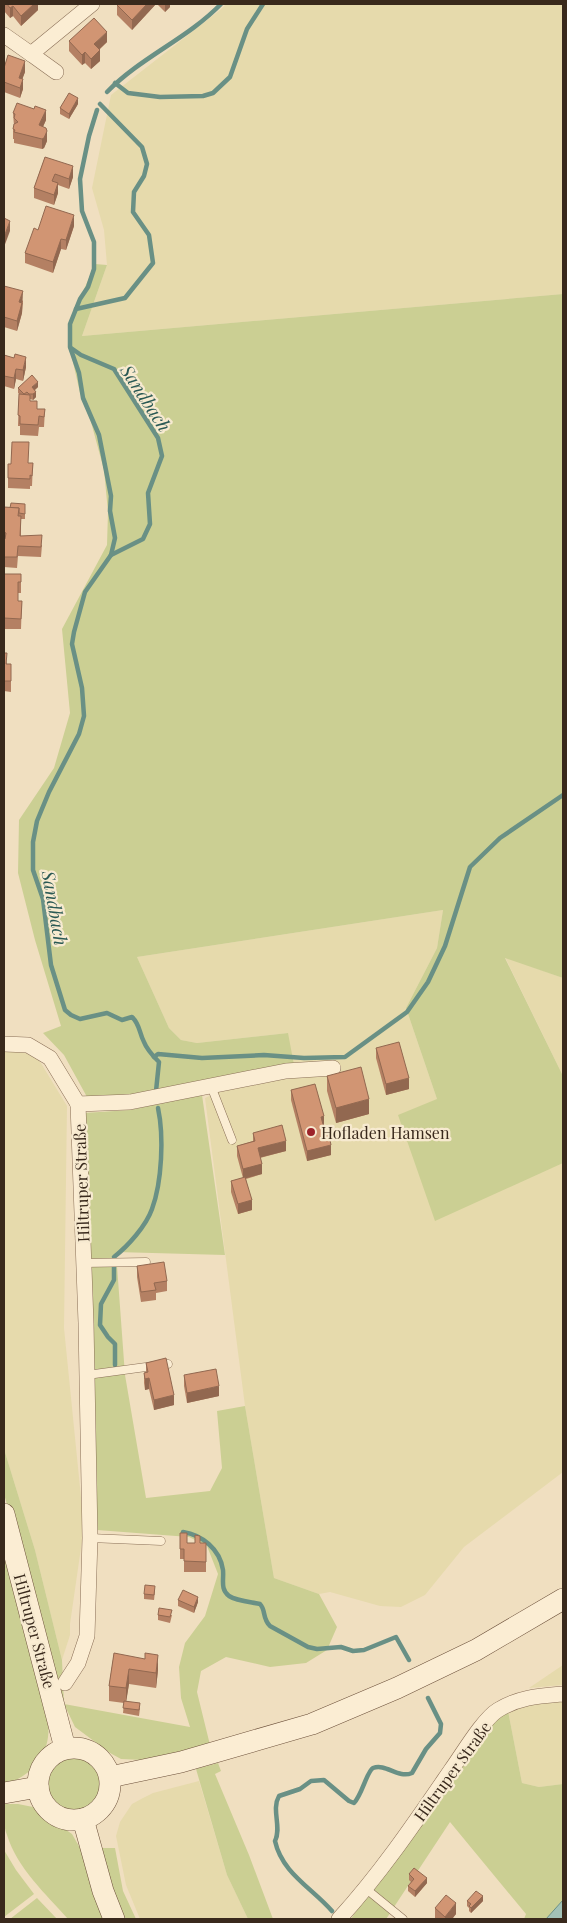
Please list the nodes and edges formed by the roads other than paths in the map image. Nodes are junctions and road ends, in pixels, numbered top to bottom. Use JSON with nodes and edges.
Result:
{"nodes":[{"id":1,"x":92,"y":4,"type":"edge"},
{"id":2,"x":4,"y":34,"type":"edge"},
{"id":3,"x":31,"y":54,"type":"junction"},
{"id":4,"x":56,"y":72,"type":"dead end"},
{"id":5,"x":4,"y":1044,"type":"edge"},
{"id":6,"x":333,"y":1068,"type":"dead end"},
{"id":7,"x":211,"y":1086,"type":"junction"},
{"id":8,"x":78,"y":1104,"type":"junction"},
{"id":9,"x":232,"y":1140,"type":"dead end"},
{"id":10,"x":84,"y":1262,"type":"junction"},
{"id":11,"x":146,"y":1262,"type":"dead end"},
{"id":12,"x":168,"y":1364,"type":"edge"},
{"id":13,"x":87,"y":1375,"type":"junction"},
{"id":14,"x":4,"y":1514,"type":"edge"},
{"id":15,"x":90,"y":1538,"type":"junction"},
{"id":16,"x":161,"y":1541,"type":"dead end"},
{"id":17,"x":563,"y":1599,"type":"edge"},
{"id":18,"x":65,"y":1683,"type":"dead end"},
{"id":19,"x":563,"y":1694,"type":"edge"},
{"id":20,"x":65,"y":1748,"type":"junction"},
{"id":21,"x":110,"y":1777,"type":"junction"},
{"id":22,"x":38,"y":1787,"type":"junction"},
{"id":23,"x":4,"y":1793,"type":"edge"},
{"id":24,"x":83,"y":1819,"type":"junction"},
{"id":25,"x":365,"y":1888,"type":"junction"},
{"id":26,"x":114,"y":1919,"type":"edge"},
{"id":27,"x":339,"y":1919,"type":"edge"},
{"id":28,"x":403,"y":1919,"type":"edge"}],
"edges":[{"from":1,"to":3,"type":"street"},
{"from":2,"to":3,"type":"street"},
{"from":3,"to":4,"type":"street"},
{"from":5,"to":8,"type":"street","name":"Hiltruper Straße"},
{"from":6,"to":7,"type":"street","name":"Hiltruper Straße"},
{"from":7,"to":8,"type":"street","name":"Hiltruper Straße"},
{"from":7,"to":9,"type":"lane"},
{"from":8,"to":10,"type":"street","name":"Hiltruper Straße"},
{"from":10,"to":11,"type":"lane","name":"Hiltruper Straße"},
{"from":10,"to":13,"type":"street","name":"Hiltruper Straße"},
{"from":12,"to":13,"type":"lane"},
{"from":13,"to":15,"type":"street","name":"Hiltruper Straße"},
{"from":14,"to":20,"type":"main road","name":"Hiltruper Straße"},
{"from":15,"to":16,"type":"lane"},
{"from":15,"to":18,"type":"street","name":"Hiltruper Straße"},
{"from":17,"to":21,"type":"main road"},
{"from":19,"to":25,"type":"street","name":"Hiltruper Straße"},
{"from":20,"to":21,"type":"main road"},
{"from":20,"to":22,"type":"main road"},
{"from":21,"to":24,"type":"main road"},
{"from":22,"to":23,"type":"main road"},
{"from":22,"to":24,"type":"main road"},
{"from":24,"to":26,"type":"main road"},
{"from":25,"to":27,"type":"street","name":"Hiltruper Straße"},
{"from":25,"to":28,"type":"lane"}]}
